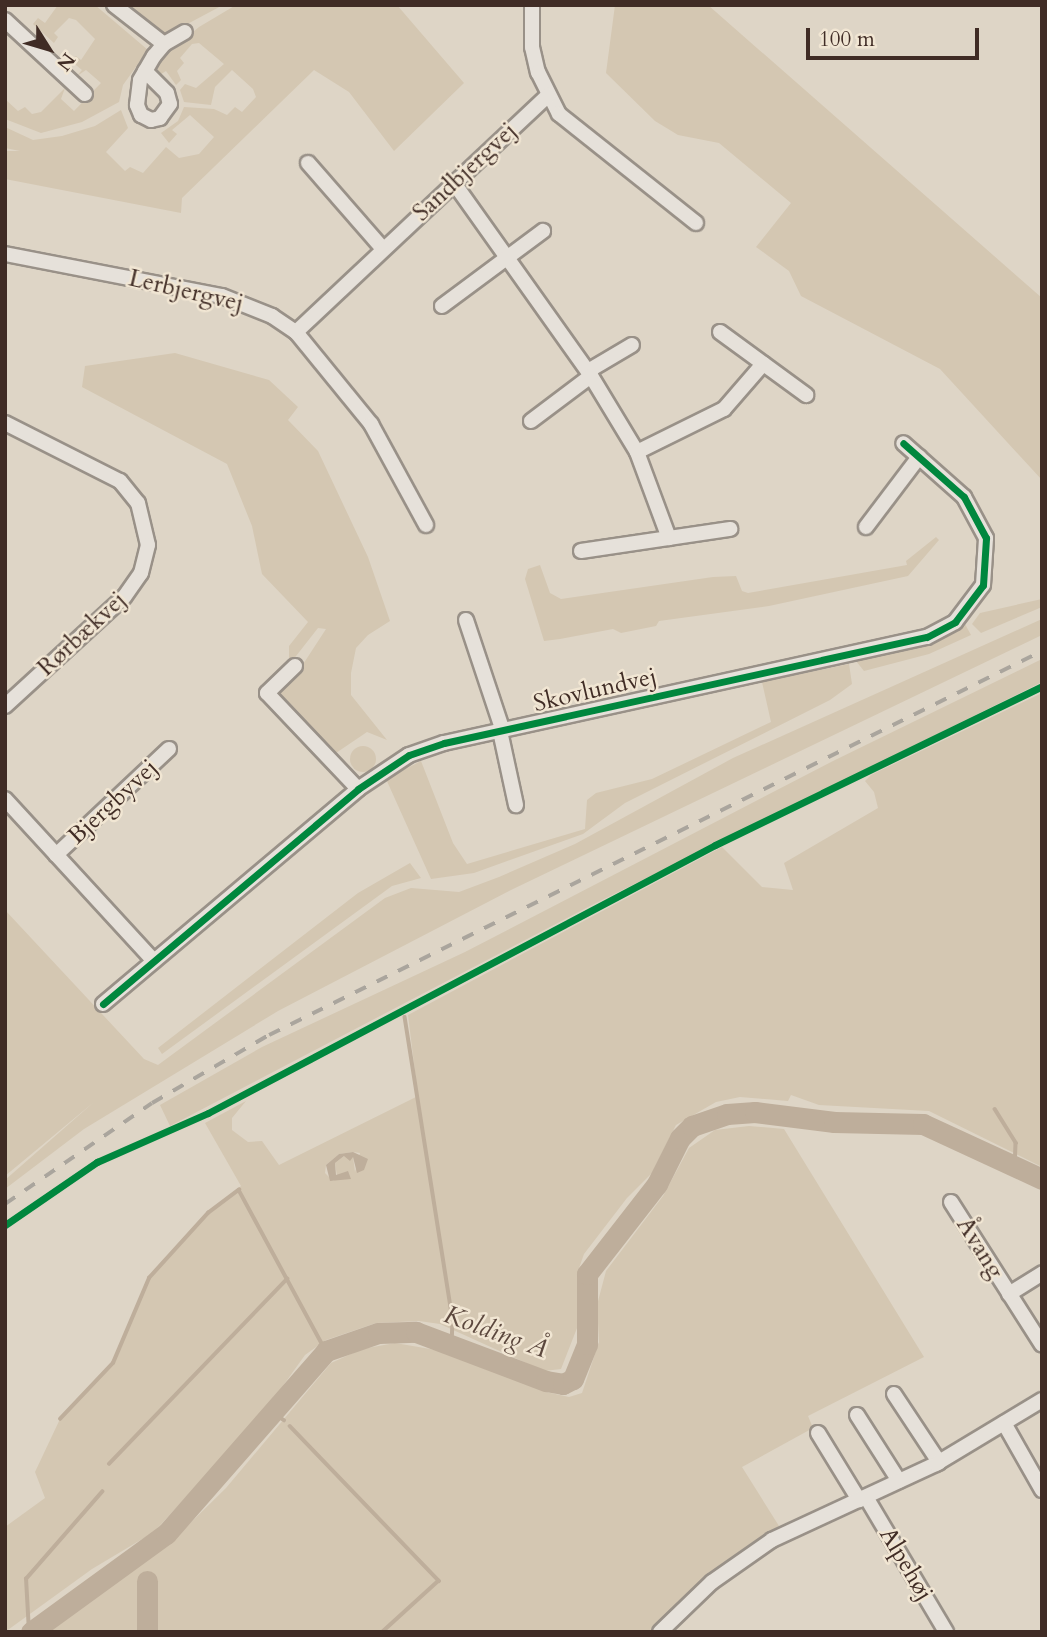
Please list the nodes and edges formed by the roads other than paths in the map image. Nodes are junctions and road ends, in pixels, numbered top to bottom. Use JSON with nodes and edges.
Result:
{"nodes":[{"id":1,"x":114,"y":5,"type":"edge"},
{"id":2,"x":532,"y":5,"type":"edge"},
{"id":3,"x":5,"y":19,"type":"edge"},
{"id":4,"x":185,"y":32,"type":"dead end"},
{"id":5,"x":164,"y":44,"type":"junction"},
{"id":6,"x":145,"y":71,"type":"dead end"},
{"id":7,"x":85,"y":94,"type":"dead end"},
{"id":8,"x":548,"y":95,"type":"junction"},
{"id":9,"x":308,"y":163,"type":"dead end"},
{"id":10,"x":454,"y":183,"type":"junction"},
{"id":11,"x":696,"y":223,"type":"dead end"},
{"id":12,"x":543,"y":232,"type":"dead end"},
{"id":13,"x":383,"y":249,"type":"junction"},
{"id":14,"x":5,"y":254,"type":"edge"},
{"id":15,"x":509,"y":256,"type":"junction"},
{"id":16,"x":442,"y":306,"type":"dead end"},
{"id":17,"x":296,"y":332,"type":"junction"},
{"id":18,"x":720,"y":332,"type":"dead end"},
{"id":19,"x":632,"y":345,"type":"dead end"},
{"id":20,"x":763,"y":364,"type":"junction"},
{"id":21,"x":590,"y":374,"type":"junction"},
{"id":22,"x":806,"y":395,"type":"dead end"},
{"id":23,"x":531,"y":421,"type":"dead end"},
{"id":24,"x":5,"y":423,"type":"edge"},
{"id":25,"x":903,"y":443,"type":"dead end"},
{"id":26,"x":636,"y":452,"type":"junction"},
{"id":27,"x":919,"y":457,"type":"junction"},
{"id":28,"x":426,"y":526,"type":"dead end"},
{"id":29,"x":866,"y":527,"type":"dead end"},
{"id":30,"x":730,"y":528,"type":"dead end"},
{"id":31,"x":669,"y":538,"type":"junction"},
{"id":32,"x":581,"y":551,"type":"dead end"},
{"id":33,"x":466,"y":620,"type":"dead end"},
{"id":34,"x":295,"y":666,"type":"dead end"},
{"id":35,"x":5,"y":706,"type":"edge"},
{"id":36,"x":501,"y":731,"type":"junction"},
{"id":37,"x":169,"y":749,"type":"dead end"},
{"id":38,"x":358,"y":789,"type":"junction"},
{"id":39,"x":5,"y":799,"type":"edge"},
{"id":40,"x":516,"y":805,"type":"dead end"},
{"id":41,"x":56,"y":855,"type":"junction"},
{"id":42,"x":154,"y":961,"type":"junction"},
{"id":43,"x":103,"y":1004,"type":"dead end"},
{"id":44,"x":951,"y":1202,"type":"dead end"},
{"id":45,"x":1042,"y":1273,"type":"edge"},
{"id":46,"x":1009,"y":1294,"type":"junction"},
{"id":47,"x":1042,"y":1345,"type":"edge"},
{"id":48,"x":894,"y":1394,"type":"dead end"},
{"id":49,"x":1042,"y":1399,"type":"edge"},
{"id":50,"x":857,"y":1415,"type":"dead end"},
{"id":51,"x":1004,"y":1423,"type":"junction"},
{"id":52,"x":818,"y":1433,"type":"dead end"},
{"id":53,"x":939,"y":1462,"type":"junction"},
{"id":54,"x":899,"y":1481,"type":"junction"},
{"id":55,"x":1042,"y":1490,"type":"edge"},
{"id":56,"x":863,"y":1498,"type":"junction"},
{"id":57,"x":660,"y":1632,"type":"edge"},
{"id":58,"x":946,"y":1632,"type":"edge"}],
"edges":[{"from":1,"to":5,"type":"street"},
{"from":2,"to":8,"type":"street"},
{"from":3,"to":7,"type":"street"},
{"from":4,"to":5,"type":"street"},
{"from":5,"to":6,"type":"street"},
{"from":8,"to":10,"type":"street","name":"Sandbjergvej"},
{"from":8,"to":11,"type":"street"},
{"from":9,"to":13,"type":"street"},
{"from":10,"to":13,"type":"street","name":"Sandbjergvej"},
{"from":10,"to":15,"type":"street"},
{"from":12,"to":15,"type":"street"},
{"from":13,"to":17,"type":"street","name":"Sandbjergvej"},
{"from":14,"to":17,"type":"street","name":"Lerbjergvej"},
{"from":15,"to":16,"type":"street"},
{"from":15,"to":21,"type":"street"},
{"from":17,"to":28,"type":"street","name":"Lerbjergvej"},
{"from":18,"to":20,"type":"street"},
{"from":19,"to":21,"type":"street"},
{"from":20,"to":22,"type":"street"},
{"from":20,"to":26,"type":"street"},
{"from":21,"to":23,"type":"street"},
{"from":21,"to":26,"type":"street"},
{"from":24,"to":35,"type":"street","name":"Rørbækvej"},
{"from":25,"to":27,"type":"street","name":"Skovlundvej"},
{"from":26,"to":31,"type":"street"},
{"from":27,"to":29,"type":"street"},
{"from":27,"to":36,"type":"street","name":"Skovlundvej"},
{"from":30,"to":31,"type":"street"},
{"from":31,"to":32,"type":"street"},
{"from":33,"to":36,"type":"street","name":"Skovlundvej"},
{"from":34,"to":38,"type":"street"},
{"from":36,"to":38,"type":"street","name":"Skovlundvej"},
{"from":36,"to":40,"type":"street","name":"Skovlundvej"},
{"from":37,"to":41,"type":"street","name":"Bjergbyvej"},
{"from":38,"to":42,"type":"street","name":"Skovlundvej"},
{"from":39,"to":41,"type":"street","name":"Bjergbyvej"},
{"from":41,"to":42,"type":"street","name":"Bjergbyvej"},
{"from":42,"to":43,"type":"street","name":"Skovlundvej"},
{"from":44,"to":46,"type":"street","name":"Åvang"},
{"from":45,"to":46,"type":"street","name":"Åvang"},
{"from":46,"to":47,"type":"street","name":"Åvang"},
{"from":48,"to":53,"type":"street"},
{"from":49,"to":51,"type":"street"},
{"from":50,"to":54,"type":"street"},
{"from":51,"to":53,"type":"street"},
{"from":51,"to":55,"type":"street"},
{"from":52,"to":56,"type":"street","name":"Alpehøj"},
{"from":53,"to":54,"type":"street"},
{"from":54,"to":56,"type":"street"},
{"from":56,"to":57,"type":"street"},
{"from":56,"to":58,"type":"street","name":"Alpehøj"}]}
